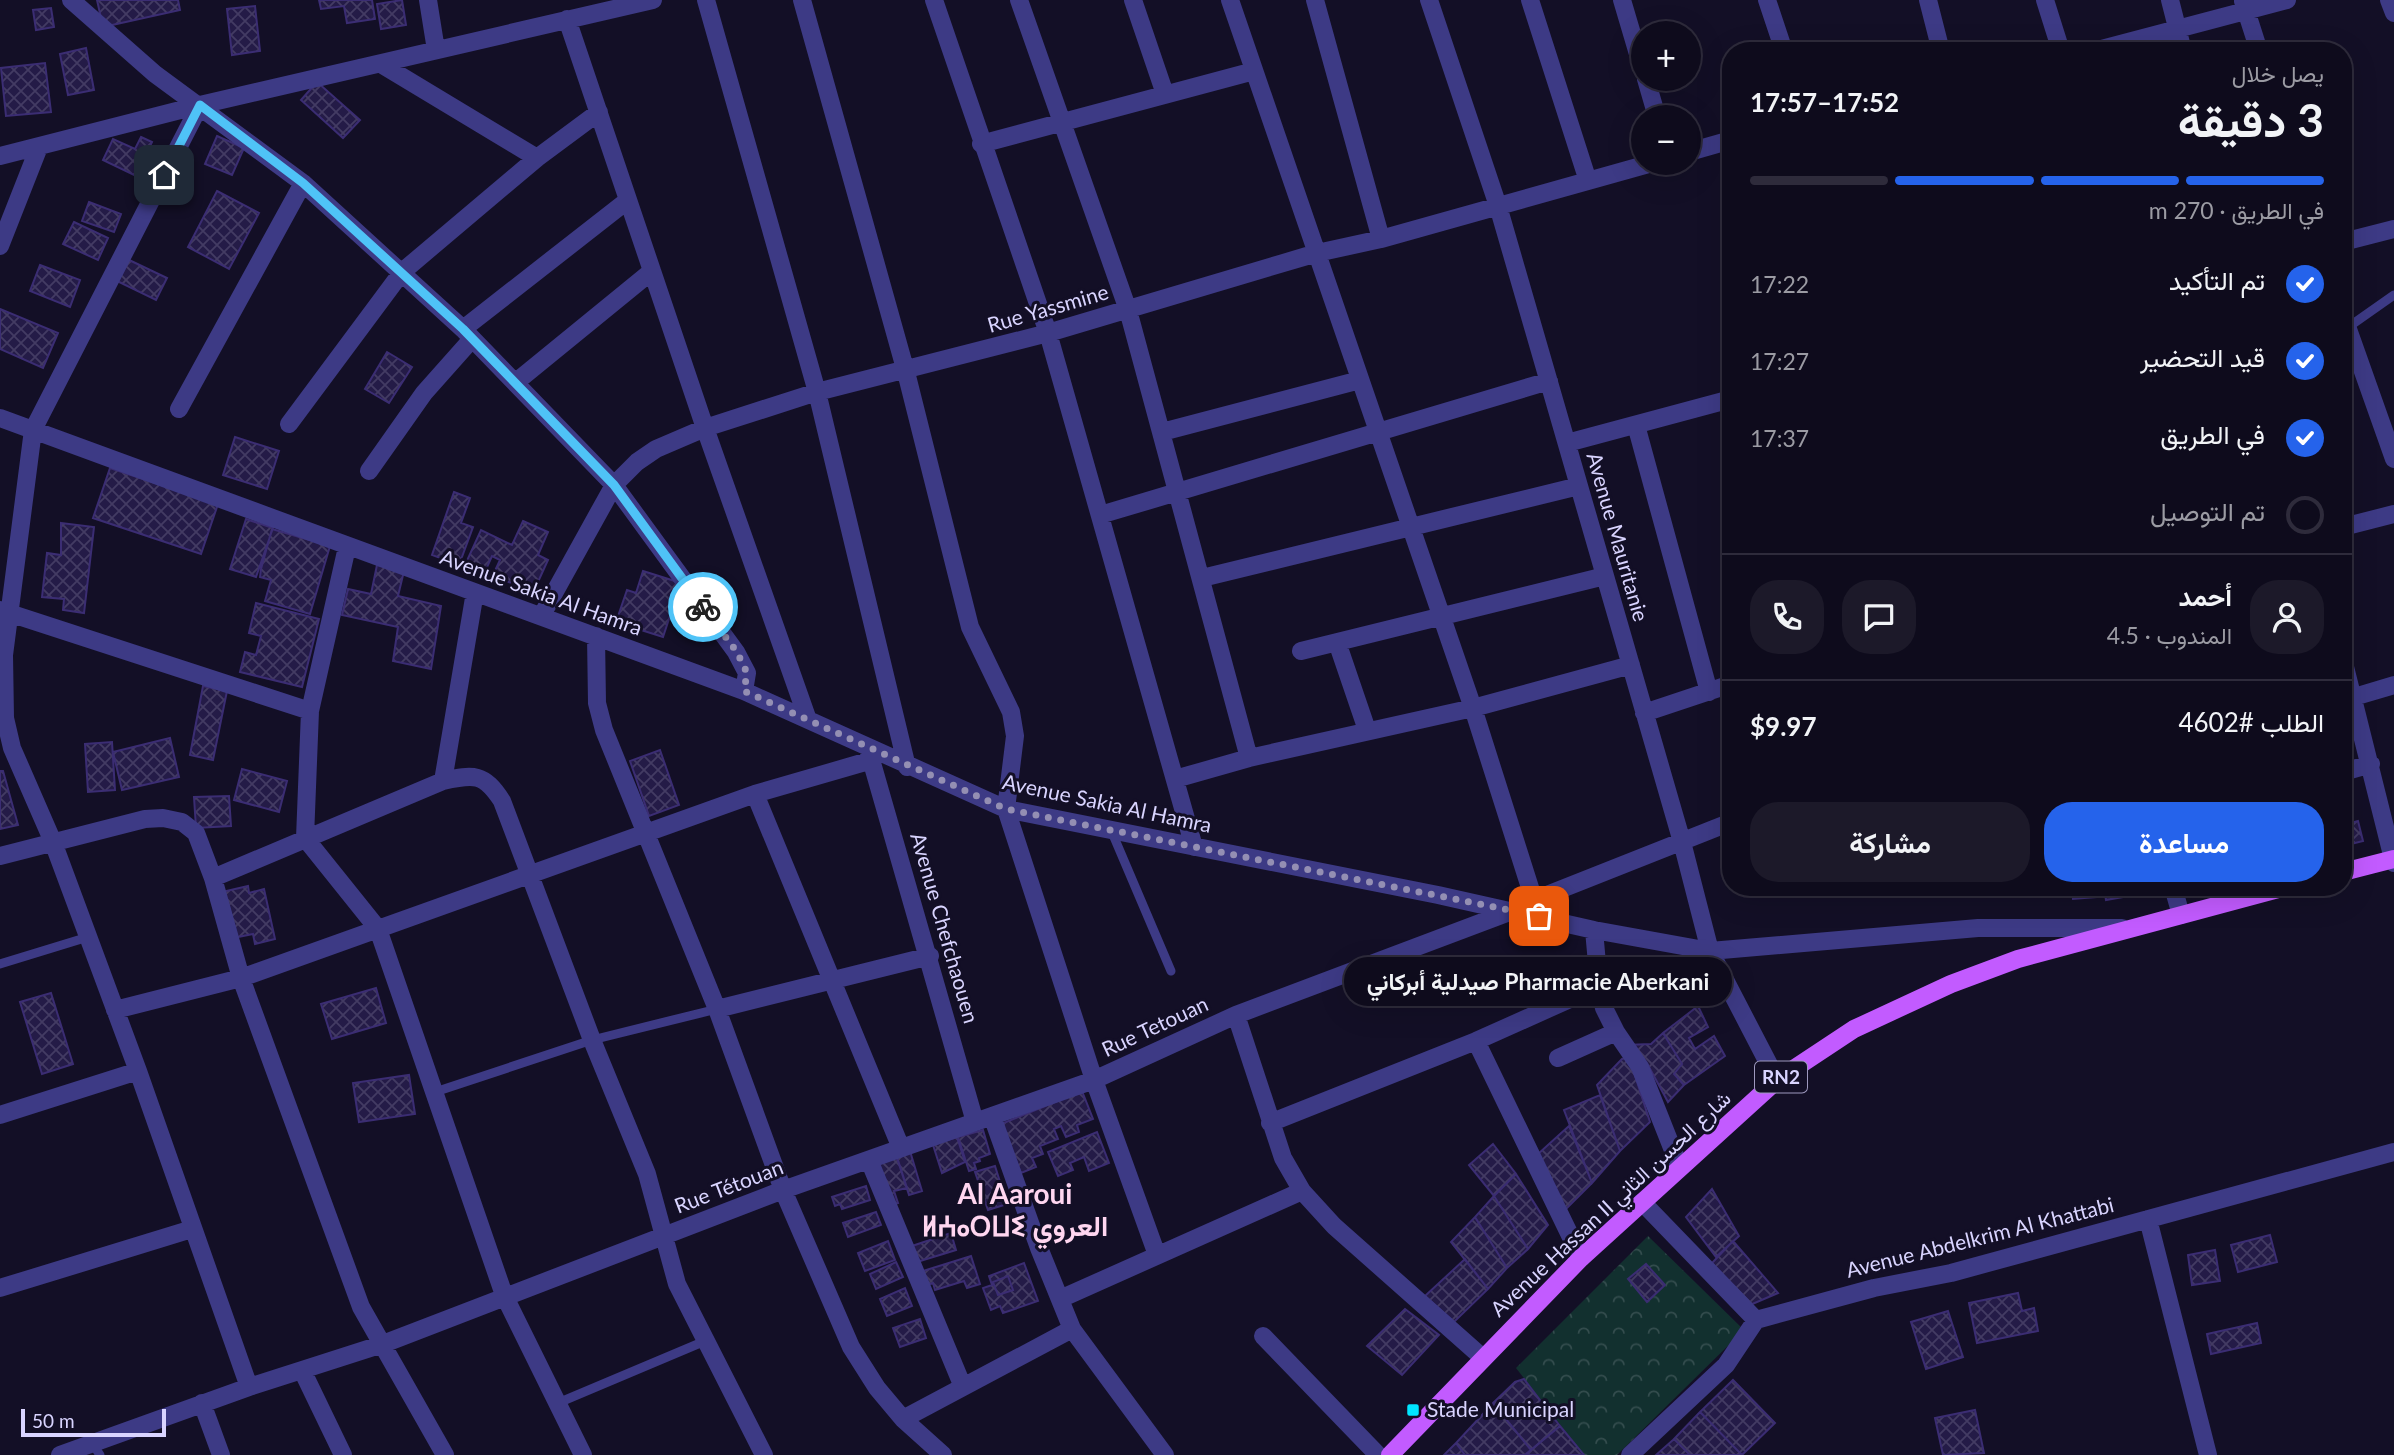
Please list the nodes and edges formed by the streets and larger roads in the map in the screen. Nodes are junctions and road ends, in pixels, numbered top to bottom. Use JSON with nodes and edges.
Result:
{"nodes":[{"id":1,"x":71,"y":0,"type":"edge"},
{"id":2,"x":428,"y":0,"type":"edge"},
{"id":3,"x":653,"y":0,"type":"edge"},
{"id":4,"x":706,"y":0,"type":"edge"},
{"id":5,"x":802,"y":0,"type":"edge"},
{"id":6,"x":934,"y":0,"type":"edge"},
{"id":7,"x":1019,"y":0,"type":"edge"},
{"id":8,"x":1133,"y":0,"type":"edge"},
{"id":9,"x":1230,"y":0,"type":"edge"},
{"id":10,"x":1315,"y":0,"type":"edge"},
{"id":11,"x":1429,"y":0,"type":"edge"},
{"id":12,"x":1530,"y":0,"type":"edge"},
{"id":13,"x":1622,"y":0,"type":"edge"},
{"id":14,"x":1767,"y":0,"type":"edge"},
{"id":15,"x":1928,"y":0,"type":"edge"},
{"id":16,"x":2045,"y":0,"type":"edge"},
{"id":17,"x":2170,"y":0,"type":"edge"},
{"id":18,"x":2287,"y":0,"type":"edge"},
{"id":19,"x":2389,"y":0,"type":"edge"},
{"id":20,"x":2244,"y":6,"type":"edge"},
{"id":21,"x":2394,"y":13,"type":"edge"},
{"id":22,"x":568,"y":19,"type":"junction"},
{"id":23,"x":1631,"y":30,"type":"edge"},
{"id":24,"x":2178,"y":30,"type":"junction"},
{"id":25,"x":1781,"y":42,"type":"edge"},
{"id":26,"x":1939,"y":42,"type":"edge"},
{"id":27,"x":2058,"y":42,"type":"edge"},
{"id":28,"x":2130,"y":42,"type":"edge"},
{"id":29,"x":2181,"y":42,"type":"edge"},
{"id":30,"x":2256,"y":42,"type":"edge"},
{"id":31,"x":436,"y":50,"type":"junction"},
{"id":32,"x":381,"y":64,"type":"junction"},
{"id":33,"x":1254,"y":71,"type":"junction"},
{"id":34,"x":1165,"y":94,"type":"junction"},
{"id":35,"x":200,"y":105,"type":"junction"},
{"id":36,"x":599,"y":112,"type":"junction"},
{"id":37,"x":1061,"y":121,"type":"junction"},
{"id":38,"x":1722,"y":143,"type":"edge"},
{"id":39,"x":981,"y":144,"type":"junction"},
{"id":40,"x":39,"y":147,"type":"junction"},
{"id":41,"x":1701,"y":149,"type":"edge"},
{"id":42,"x":0,"y":156,"type":"edge"},
{"id":43,"x":537,"y":158,"type":"junction"},
{"id":44,"x":1631,"y":169,"type":"edge"},
{"id":45,"x":1588,"y":181,"type":"junction"},
{"id":46,"x":303,"y":183,"type":"junction"},
{"id":47,"x":628,"y":200,"type":"junction"},
{"id":48,"x":1498,"y":206,"type":"junction"},
{"id":49,"x":2394,"y":229,"type":"edge"},
{"id":50,"x":1381,"y":239,"type":"junction"},
{"id":51,"x":2352,"y":240,"type":"edge"},
{"id":52,"x":0,"y":246,"type":"edge"},
{"id":53,"x":1317,"y":253,"type":"junction"},
{"id":54,"x":652,"y":271,"type":"junction"},
{"id":55,"x":402,"y":272,"type":"junction"},
{"id":56,"x":1128,"y":310,"type":"junction"},
{"id":57,"x":1048,"y":333,"type":"junction"},
{"id":58,"x":468,"y":334,"type":"junction"},
{"id":59,"x":2352,"y":344,"type":"edge"},
{"id":60,"x":906,"y":372,"type":"junction"},
{"id":61,"x":1360,"y":380,"type":"junction"},
{"id":62,"x":1549,"y":381,"type":"junction"},
{"id":63,"x":516,"y":382,"type":"junction"},
{"id":64,"x":817,"y":393,"type":"junction"},
{"id":65,"x":1722,"y":401,"type":"edge"},
{"id":66,"x":179,"y":409,"type":"dead end"},
{"id":67,"x":0,"y":418,"type":"edge"},
{"id":68,"x":289,"y":424,"type":"dead end"},
{"id":69,"x":1636,"y":425,"type":"junction"},
{"id":70,"x":705,"y":428,"type":"junction"},
{"id":71,"x":33,"y":430,"type":"junction"},
{"id":72,"x":1162,"y":432,"type":"junction"},
{"id":73,"x":1378,"y":434,"type":"junction"},
{"id":74,"x":1567,"y":443,"type":"junction"},
{"id":75,"x":2394,"y":459,"type":"edge"},
{"id":76,"x":369,"y":471,"type":"dead end"},
{"id":77,"x":614,"y":485,"type":"junction"},
{"id":78,"x":1579,"y":486,"type":"junction"},
{"id":79,"x":1179,"y":492,"type":"junction"},
{"id":80,"x":2394,"y":514,"type":"edge"},
{"id":81,"x":1100,"y":515,"type":"junction"},
{"id":82,"x":2352,"y":525,"type":"edge"},
{"id":83,"x":1410,"y":527,"type":"junction"},
{"id":84,"x":347,"y":547,"type":"junction"},
{"id":85,"x":1605,"y":576,"type":"junction"},
{"id":86,"x":1202,"y":578,"type":"junction"},
{"id":87,"x":475,"y":592,"type":"junction"},
{"id":88,"x":5,"y":611,"type":"edge"},
{"id":89,"x":542,"y":615,"type":"junction"},
{"id":90,"x":1440,"y":618,"type":"junction"},
{"id":91,"x":596,"y":636,"type":"junction"},
{"id":92,"x":1337,"y":642,"type":"junction"},
{"id":93,"x":1301,"y":651,"type":"dead end"},
{"id":94,"x":1631,"y":665,"type":"junction"},
{"id":95,"x":2394,"y":685,"type":"edge"},
{"id":96,"x":1722,"y":687,"type":"edge"},
{"id":97,"x":2352,"y":690,"type":"edge"},
{"id":98,"x":744,"y":691,"type":"junction"},
{"id":99,"x":1709,"y":692,"type":"junction"},
{"id":100,"x":2354,"y":697,"type":"junction"},
{"id":101,"x":1472,"y":708,"type":"junction"},
{"id":102,"x":310,"y":711,"type":"junction"},
{"id":103,"x":1644,"y":713,"type":"junction"},
{"id":104,"x":3,"y":719,"type":"edge"},
{"id":105,"x":808,"y":720,"type":"junction"},
{"id":106,"x":1367,"y":730,"type":"junction"},
{"id":107,"x":870,"y":753,"type":"junction"},
{"id":108,"x":1249,"y":758,"type":"junction"},
{"id":109,"x":2371,"y":764,"type":"junction"},
{"id":110,"x":907,"y":767,"type":"junction"},
{"id":111,"x":2352,"y":769,"type":"edge"},
{"id":112,"x":1175,"y":779,"type":"junction"},
{"id":113,"x":443,"y":781,"type":"junction"},
{"id":114,"x":755,"y":794,"type":"junction"},
{"id":115,"x":1006,"y":809,"type":"junction"},
{"id":116,"x":1722,"y":826,"type":"edge"},
{"id":117,"x":647,"y":834,"type":"junction"},
{"id":118,"x":305,"y":838,"type":"junction"},
{"id":119,"x":53,"y":842,"type":"junction"},
{"id":120,"x":1682,"y":842,"type":"junction"},
{"id":121,"x":1195,"y":847,"type":"junction"},
{"id":122,"x":0,"y":856,"type":"edge"},
{"id":123,"x":2394,"y":860,"type":"edge"},
{"id":124,"x":2352,"y":870,"type":"edge"},
{"id":125,"x":529,"y":876,"type":"junction"},
{"id":126,"x":213,"y":878,"type":"junction"},
{"id":127,"x":2176,"y":896,"type":"edge"},
{"id":128,"x":2252,"y":896,"type":"edge"},
{"id":129,"x":1537,"y":908,"type":"junction"},
{"id":130,"x":1514,"y":911,"type":"junction"},
{"id":131,"x":2181,"y":915,"type":"junction"},
{"id":132,"x":2140,"y":928,"type":"junction"},
{"id":133,"x":379,"y":929,"type":"junction"},
{"id":134,"x":1594,"y":930,"type":"junction"},
{"id":135,"x":1710,"y":951,"type":"junction"},
{"id":136,"x":930,"y":956,"type":"junction"},
{"id":137,"x":241,"y":978,"type":"junction"},
{"id":138,"x":832,"y":981,"type":"junction"},
{"id":139,"x":1599,"y":986,"type":"junction"},
{"id":140,"x":717,"y":1009,"type":"junction"},
{"id":141,"x":115,"y":1010,"type":"junction"},
{"id":142,"x":1236,"y":1015,"type":"junction"},
{"id":143,"x":1616,"y":1032,"type":"junction"},
{"id":144,"x":1476,"y":1041,"type":"junction"},
{"id":145,"x":1558,"y":1058,"type":"dead end"},
{"id":146,"x":138,"y":1071,"type":"junction"},
{"id":147,"x":1094,"y":1080,"type":"junction"},
{"id":148,"x":1777,"y":1080,"type":"junction"},
{"id":149,"x":0,"y":1115,"type":"edge"},
{"id":150,"x":984,"y":1119,"type":"junction"},
{"id":151,"x":1270,"y":1124,"type":"junction"},
{"id":152,"x":901,"y":1148,"type":"junction"},
{"id":153,"x":2394,"y":1152,"type":"edge"},
{"id":154,"x":869,"y":1160,"type":"junction"},
{"id":155,"x":1680,"y":1168,"type":"junction"},
{"id":156,"x":783,"y":1190,"type":"junction"},
{"id":157,"x":1302,"y":1191,"type":"junction"},
{"id":158,"x":1642,"y":1202,"type":"junction"},
{"id":159,"x":2148,"y":1219,"type":"junction"},
{"id":160,"x":192,"y":1229,"type":"junction"},
{"id":161,"x":665,"y":1235,"type":"junction"},
{"id":162,"x":1157,"y":1255,"type":"junction"},
{"id":163,"x":1581,"y":1258,"type":"junction"},
{"id":164,"x":0,"y":1288,"type":"edge"},
{"id":165,"x":504,"y":1295,"type":"junction"},
{"id":166,"x":1060,"y":1299,"type":"junction"},
{"id":167,"x":1756,"y":1320,"type":"junction"},
{"id":168,"x":1072,"y":1329,"type":"junction"},
{"id":169,"x":1263,"y":1336,"type":"dead end"},
{"id":170,"x":383,"y":1344,"type":"junction"},
{"id":171,"x":1483,"y":1358,"type":"junction"},
{"id":172,"x":302,"y":1370,"type":"junction"},
{"id":173,"x":249,"y":1387,"type":"junction"},
{"id":174,"x":963,"y":1388,"type":"junction"},
{"id":175,"x":202,"y":1403,"type":"junction"},
{"id":176,"x":903,"y":1419,"type":"junction"},
{"id":177,"x":96,"y":1449,"type":"edge"},
{"id":178,"x":60,"y":1455,"type":"edge"},
{"id":179,"x":221,"y":1455,"type":"edge"},
{"id":180,"x":344,"y":1455,"type":"edge"},
{"id":181,"x":445,"y":1455,"type":"edge"},
{"id":182,"x":583,"y":1455,"type":"edge"},
{"id":183,"x":764,"y":1455,"type":"edge"},
{"id":184,"x":943,"y":1455,"type":"edge"},
{"id":185,"x":1165,"y":1455,"type":"edge"},
{"id":186,"x":1378,"y":1455,"type":"edge"},
{"id":187,"x":1390,"y":1455,"type":"edge"},
{"id":188,"x":1630,"y":1455,"type":"edge"},
{"id":189,"x":2208,"y":1455,"type":"edge"}],
"edges":[{"from":1,"to":35,"type":"street"},
{"from":2,"to":31,"type":"street"},
{"from":3,"to":22,"type":"street"},
{"from":4,"to":64,"type":"street"},
{"from":5,"to":60,"type":"street"},
{"from":6,"to":39,"type":"street"},
{"from":7,"to":37,"type":"street"},
{"from":8,"to":34,"type":"street"},
{"from":9,"to":33,"type":"street"},
{"from":10,"to":50,"type":"street"},
{"from":11,"to":48,"type":"street","name":"Avenue Mauritanie"},
{"from":12,"to":45,"type":"street"},
{"from":13,"to":23,"type":"street"},
{"from":14,"to":25,"type":"street"},
{"from":15,"to":26,"type":"street"},
{"from":16,"to":27,"type":"street"},
{"from":17,"to":24,"type":"street"},
{"from":18,"to":20,"type":"street"},
{"from":19,"to":21,"type":"street"},
{"from":20,"to":24,"type":"street"},
{"from":20,"to":30,"type":"street"},
{"from":22,"to":31,"type":"street"},
{"from":22,"to":36,"type":"street"},
{"from":24,"to":28,"type":"street"},
{"from":24,"to":29,"type":"street"},
{"from":31,"to":32,"type":"street"},
{"from":32,"to":35,"type":"street"},
{"from":32,"to":43,"type":"street"},
{"from":33,"to":34,"type":"street"},
{"from":33,"to":53,"type":"street"},
{"from":34,"to":37,"type":"street"},
{"from":35,"to":40,"type":"street"},
{"from":35,"to":46,"type":"street"},
{"from":35,"to":71,"type":"street"},
{"from":36,"to":43,"type":"street"},
{"from":36,"to":47,"type":"street"},
{"from":37,"to":39,"type":"street"},
{"from":37,"to":56,"type":"street"},
{"from":38,"to":41,"type":"street"},
{"from":39,"to":57,"type":"street"},
{"from":40,"to":42,"type":"street"},
{"from":40,"to":52,"type":"street"},
{"from":43,"to":55,"type":"street"},
{"from":44,"to":45,"type":"street","name":"Rue Yassmine"},
{"from":45,"to":48,"type":"street","name":"Rue Yassmine"},
{"from":46,"to":55,"type":"street"},
{"from":46,"to":66,"type":"street"},
{"from":47,"to":54,"type":"street"},
{"from":47,"to":58,"type":"street"},
{"from":48,"to":50,"type":"street","name":"Rue Yassmine"},
{"from":48,"to":62,"type":"street","name":"Avenue Mauritanie"},
{"from":49,"to":51,"type":"street"},
{"from":50,"to":53,"type":"street","name":"Rue Yassmine"},
{"from":53,"to":56,"type":"street","name":"Rue Yassmine"},
{"from":53,"to":61,"type":"street"},
{"from":54,"to":63,"type":"street"},
{"from":54,"to":70,"type":"street"},
{"from":55,"to":58,"type":"street"},
{"from":55,"to":68,"type":"street"},
{"from":56,"to":57,"type":"street","name":"Rue Yassmine"},
{"from":56,"to":72,"type":"street"},
{"from":57,"to":60,"type":"street","name":"Rue Yassmine"},
{"from":57,"to":81,"type":"street"},
{"from":58,"to":63,"type":"street"},
{"from":58,"to":76,"type":"street"},
{"from":59,"to":75,"type":"street"},
{"from":60,"to":64,"type":"street","name":"Rue Yassmine"},
{"from":60,"to":115,"type":"street"},
{"from":61,"to":72,"type":"street"},
{"from":61,"to":73,"type":"street"},
{"from":62,"to":73,"type":"street"},
{"from":62,"to":74,"type":"street","name":"Avenue Mauritanie"},
{"from":63,"to":77,"type":"street"},
{"from":64,"to":70,"type":"street","name":"Rue Yassmine"},
{"from":64,"to":110,"type":"street"},
{"from":65,"to":69,"type":"street"},
{"from":67,"to":71,"type":"street","name":"Avenue Sakia Al Hamra"},
{"from":69,"to":74,"type":"street"},
{"from":69,"to":99,"type":"street"},
{"from":70,"to":77,"type":"street","name":"Rue Yassmine"},
{"from":70,"to":105,"type":"street"},
{"from":71,"to":84,"type":"street","name":"Avenue Sakia Al Hamra"},
{"from":71,"to":88,"type":"street"},
{"from":72,"to":79,"type":"street"},
{"from":73,"to":79,"type":"street"},
{"from":73,"to":83,"type":"street"},
{"from":74,"to":78,"type":"street","name":"Avenue Mauritanie"},
{"from":77,"to":89,"type":"street","name":"Rue Yassmine"},
{"from":77,"to":98,"type":"street"},
{"from":78,"to":83,"type":"street"},
{"from":78,"to":85,"type":"street","name":"Avenue Mauritanie"},
{"from":79,"to":81,"type":"street"},
{"from":79,"to":86,"type":"street"},
{"from":80,"to":82,"type":"street"},
{"from":81,"to":112,"type":"street"},
{"from":83,"to":86,"type":"street"},
{"from":83,"to":90,"type":"street"},
{"from":84,"to":87,"type":"street","name":"Avenue Sakia Al Hamra"},
{"from":84,"to":102,"type":"street"},
{"from":85,"to":90,"type":"street"},
{"from":85,"to":94,"type":"street","name":"Avenue Mauritanie"},
{"from":86,"to":108,"type":"street"},
{"from":87,"to":89,"type":"street","name":"Avenue Sakia Al Hamra"},
{"from":87,"to":113,"type":"street"},
{"from":88,"to":102,"type":"street"},
{"from":88,"to":104,"type":"street"},
{"from":89,"to":91,"type":"street","name":"Avenue Sakia Al Hamra"},
{"from":90,"to":92,"type":"street"},
{"from":90,"to":101,"type":"street"},
{"from":91,"to":98,"type":"street","name":"Avenue Sakia Al Hamra"},
{"from":91,"to":117,"type":"street"},
{"from":92,"to":93,"type":"street"},
{"from":92,"to":106,"type":"street"},
{"from":94,"to":101,"type":"street"},
{"from":94,"to":103,"type":"street","name":"Avenue Mauritanie"},
{"from":95,"to":100,"type":"street"},
{"from":96,"to":99,"type":"street"},
{"from":97,"to":100,"type":"street"},
{"from":98,"to":105,"type":"street","name":"Avenue Sakia Al Hamra"},
{"from":99,"to":103,"type":"street"},
{"from":100,"to":109,"type":"street"},
{"from":101,"to":106,"type":"street"},
{"from":101,"to":129,"type":"street"},
{"from":102,"to":118,"type":"street"},
{"from":103,"to":120,"type":"street","name":"Avenue Mauritanie"},
{"from":104,"to":119,"type":"street"},
{"from":105,"to":107,"type":"street","name":"Avenue Sakia Al Hamra"},
{"from":106,"to":108,"type":"street"},
{"from":107,"to":110,"type":"street","name":"Avenue Sakia Al Hamra"},
{"from":107,"to":114,"type":"street"},
{"from":107,"to":136,"type":"street","name":"Avenue Chefchaouen"},
{"from":108,"to":112,"type":"street"},
{"from":109,"to":111,"type":"street"},
{"from":109,"to":123,"type":"street"},
{"from":110,"to":115,"type":"street","name":"Avenue Sakia Al Hamra"},
{"from":112,"to":121,"type":"street"},
{"from":113,"to":118,"type":"street"},
{"from":113,"to":125,"type":"street"},
{"from":114,"to":117,"type":"street"},
{"from":114,"to":138,"type":"street"},
{"from":115,"to":121,"type":"street","name":"Avenue Sakia Al Hamra"},
{"from":115,"to":147,"type":"street"},
{"from":116,"to":120,"type":"street"},
{"from":117,"to":125,"type":"street"},
{"from":117,"to":140,"type":"street"},
{"from":118,"to":126,"type":"street"},
{"from":118,"to":133,"type":"street"},
{"from":119,"to":122,"type":"street"},
{"from":119,"to":126,"type":"street"},
{"from":119,"to":141,"type":"street"},
{"from":120,"to":129,"type":"street"},
{"from":120,"to":135,"type":"street","name":"Avenue Mauritanie"},
{"from":121,"to":130,"type":"street","name":"Avenue Sakia Al Hamra"},
{"from":123,"to":124,"type":"main road"},
{"from":125,"to":133,"type":"street"},
{"from":125,"to":161,"type":"street"},
{"from":126,"to":137,"type":"street"},
{"from":127,"to":131,"type":"street"},
{"from":128,"to":131,"type":"main road","name":"Avenue Hassan II شارع الحسن الثاني","number":"RN2"},
{"from":129,"to":130,"type":"street","name":"Avenue Sakia Al Hamra"},
{"from":129,"to":134,"type":"street","name":"Avenue Sakia Al Hamra"},
{"from":130,"to":142,"type":"street"},
{"from":131,"to":132,"type":"main road","name":"Avenue Hassan II شارع الحسن الثاني","number":"RN2"},
{"from":132,"to":135,"type":"street","name":"Avenue Sakia Al Hamra"},
{"from":132,"to":148,"type":"main road","name":"Avenue Hassan II شارع الحسن الثاني","number":"RN2"},
{"from":133,"to":137,"type":"street"},
{"from":133,"to":165,"type":"street"},
{"from":134,"to":135,"type":"street","name":"Avenue Sakia Al Hamra"},
{"from":134,"to":139,"type":"street"},
{"from":135,"to":148,"type":"street","name":"Avenue Mauritanie"},
{"from":136,"to":138,"type":"street"},
{"from":136,"to":150,"type":"street","name":"Avenue Chefchaouen"},
{"from":137,"to":141,"type":"street"},
{"from":137,"to":170,"type":"street"},
{"from":138,"to":140,"type":"street"},
{"from":138,"to":152,"type":"street"},
{"from":139,"to":143,"type":"street"},
{"from":139,"to":144,"type":"street"},
{"from":140,"to":156,"type":"street"},
{"from":141,"to":146,"type":"street"},
{"from":142,"to":147,"type":"street","name":"Rue Tetouan"},
{"from":142,"to":151,"type":"street"},
{"from":143,"to":145,"type":"street"},
{"from":143,"to":155,"type":"street"},
{"from":144,"to":151,"type":"street"},
{"from":144,"to":163,"type":"street"},
{"from":146,"to":149,"type":"street"},
{"from":146,"to":160,"type":"street"},
{"from":147,"to":150,"type":"street","name":"Rue Tétouan"},
{"from":147,"to":162,"type":"street"},
{"from":148,"to":155,"type":"main road","name":"Avenue Hassan II شارع الحسن الثاني","number":"RN2"},
{"from":150,"to":152,"type":"street","name":"Rue Tétouan"},
{"from":150,"to":166,"type":"street","name":"Avenue Chefchaouen"},
{"from":151,"to":157,"type":"street"},
{"from":152,"to":154,"type":"street","name":"Rue Tétouan"},
{"from":153,"to":159,"type":"street","name":"Avenue Abdelkrim Al Khattabi"},
{"from":154,"to":156,"type":"street","name":"Rue Tétouan"},
{"from":154,"to":174,"type":"street"},
{"from":155,"to":158,"type":"main road","name":"Avenue Hassan II شارع الحسن الثاني","number":"RN2"},
{"from":156,"to":161,"type":"street","name":"Rue Tétouan"},
{"from":156,"to":176,"type":"street"},
{"from":157,"to":162,"type":"street"},
{"from":157,"to":171,"type":"street"},
{"from":158,"to":163,"type":"main road","name":"Avenue Hassan II شارع الحسن الثاني","number":"RN2"},
{"from":158,"to":167,"type":"street"},
{"from":159,"to":167,"type":"street","name":"Avenue Abdelkrim Al Khattabi"},
{"from":159,"to":189,"type":"street"},
{"from":160,"to":164,"type":"street"},
{"from":160,"to":173,"type":"street"},
{"from":161,"to":165,"type":"street","name":"Rue Tétouan"},
{"from":161,"to":183,"type":"street"},
{"from":162,"to":166,"type":"street"},
{"from":163,"to":171,"type":"main road","name":"Avenue Hassan II شارع الحسن الثاني","number":"RN2"},
{"from":165,"to":170,"type":"street","name":"Rue Tétouan"},
{"from":165,"to":182,"type":"street"},
{"from":166,"to":168,"type":"street","name":"Avenue Chefchaouen"},
{"from":167,"to":188,"type":"street"},
{"from":168,"to":174,"type":"street"},
{"from":168,"to":185,"type":"street","name":"Avenue Chefchaouen"},
{"from":169,"to":186,"type":"street"},
{"from":170,"to":172,"type":"street","name":"Rue Tétouan"},
{"from":170,"to":181,"type":"street"},
{"from":171,"to":187,"type":"main road","name":"Avenue Hassan II شارع الحسن الثاني","number":"RN2"},
{"from":172,"to":173,"type":"street","name":"Rue Tétouan"},
{"from":172,"to":180,"type":"street"},
{"from":173,"to":175,"type":"street","name":"Rue Tétouan"},
{"from":174,"to":176,"type":"street"},
{"from":175,"to":177,"type":"street","name":"Rue Tétouan"},
{"from":175,"to":179,"type":"street"},
{"from":176,"to":184,"type":"street"},
{"from":177,"to":178,"type":"street","name":"Rue Tétouan"}]}
